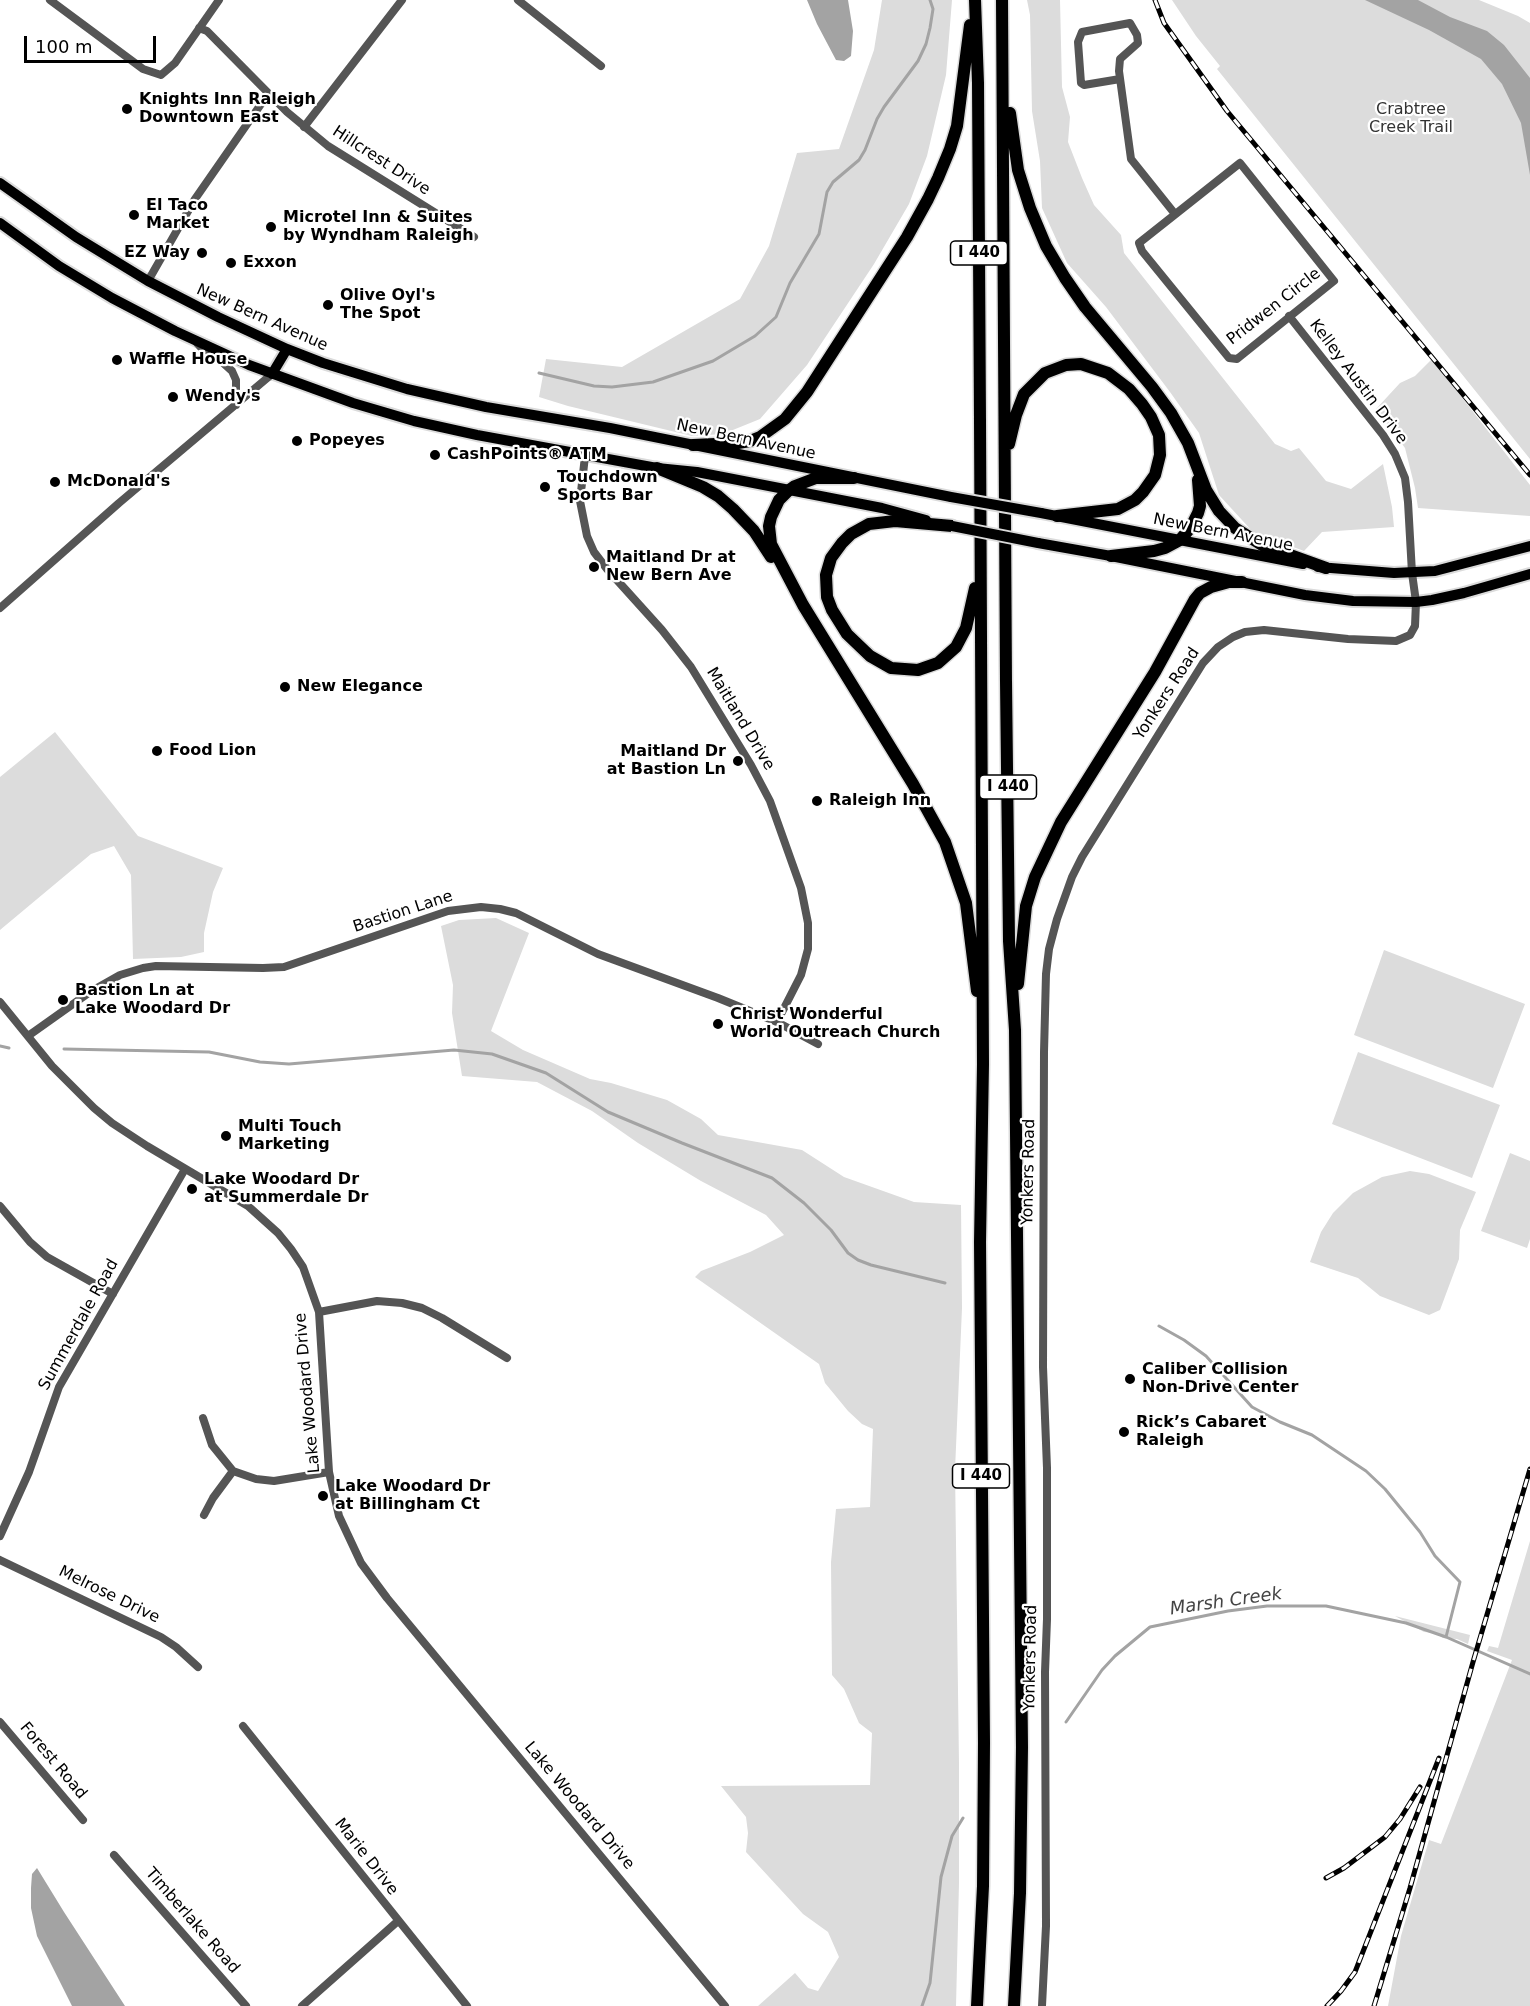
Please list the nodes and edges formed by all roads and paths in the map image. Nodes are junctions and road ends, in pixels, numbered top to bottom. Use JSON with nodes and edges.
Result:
{"nodes":[{"id":1,"x":51,"y":0,"type":"edge"},
{"id":2,"x":219,"y":0,"type":"edge"},
{"id":3,"x":402,"y":0,"type":"edge"},
{"id":4,"x":518,"y":0,"type":"edge"},
{"id":5,"x":974,"y":0,"type":"edge"},
{"id":6,"x":1002,"y":0,"type":"edge"},
{"id":7,"x":200,"y":28,"type":"junction"},
{"id":8,"x":1002,"y":34,"type":"junction"},
{"id":9,"x":601,"y":66,"type":"dead end"},
{"id":10,"x":1120,"y":79,"type":"junction"},
{"id":11,"x":268,"y":94,"type":"junction"},
{"id":12,"x":304,"y":127,"type":"junction"},
{"id":13,"x":0,"y":183,"type":"edge"},
{"id":14,"x":1175,"y":214,"type":"junction"},
{"id":15,"x":0,"y":223,"type":"edge"},
{"id":16,"x":474,"y":237,"type":"dead end"},
{"id":17,"x":148,"y":281,"type":"junction"},
{"id":18,"x":1289,"y":316,"type":"junction"},
{"id":19,"x":194,"y":341,"type":"junction"},
{"id":20,"x":287,"y":349,"type":"junction"},
{"id":21,"x":272,"y":374,"type":"junction"},
{"id":22,"x":236,"y":405,"type":"junction"},
{"id":23,"x":693,"y":445,"type":"junction"},
{"id":24,"x":585,"y":456,"type":"junction"},
{"id":25,"x":1005,"y":462,"type":"junction"},
{"id":26,"x":1197,"y":465,"type":"junction"},
{"id":27,"x":657,"y":468,"type":"junction"},
{"id":28,"x":854,"y":477,"type":"junction"},
{"id":29,"x":788,"y":491,"type":"junction"},
{"id":30,"x":1057,"y":516,"type":"junction"},
{"id":31,"x":952,"y":526,"type":"junction"},
{"id":32,"x":1180,"y":540,"type":"junction"},
{"id":33,"x":1530,"y":546,"type":"edge"},
{"id":34,"x":1111,"y":556,"type":"junction"},
{"id":35,"x":981,"y":558,"type":"junction"},
{"id":36,"x":1326,"y":568,"type":"junction"},
{"id":37,"x":1412,"y":573,"type":"junction"},
{"id":38,"x":1530,"y":574,"type":"edge"},
{"id":39,"x":1242,"y":582,"type":"junction"},
{"id":40,"x":1416,"y":602,"type":"junction"},
{"id":41,"x":803,"y":605,"type":"junction"},
{"id":42,"x":0,"y":608,"type":"edge"},
{"id":43,"x":0,"y":1002,"type":"edge"},
{"id":44,"x":983,"y":1018,"type":"junction"},
{"id":45,"x":777,"y":1022,"type":"junction"},
{"id":46,"x":1015,"y":1030,"type":"junction"},
{"id":47,"x":28,"y":1036,"type":"junction"},
{"id":48,"x":818,"y":1044,"type":"dead end"},
{"id":49,"x":185,"y":1169,"type":"junction"},
{"id":50,"x":0,"y":1206,"type":"edge"},
{"id":51,"x":113,"y":1294,"type":"junction"},
{"id":52,"x":319,"y":1312,"type":"junction"},
{"id":53,"x":507,"y":1358,"type":"dead end"},
{"id":54,"x":203,"y":1418,"type":"dead end"},
{"id":55,"x":233,"y":1471,"type":"junction"},
{"id":56,"x":329,"y":1472,"type":"junction"},
{"id":57,"x":204,"y":1515,"type":"dead end"},
{"id":58,"x":0,"y":1536,"type":"edge"},
{"id":59,"x":0,"y":1560,"type":"edge"},
{"id":60,"x":198,"y":1667,"type":"dead end"},
{"id":61,"x":0,"y":1722,"type":"edge"},
{"id":62,"x":243,"y":1726,"type":"dead end"},
{"id":63,"x":83,"y":1820,"type":"dead end"},
{"id":64,"x":114,"y":1856,"type":"dead end"},
{"id":65,"x":398,"y":1921,"type":"junction"},
{"id":66,"x":246,"y":2006,"type":"edge"},
{"id":67,"x":302,"y":2006,"type":"edge"},
{"id":68,"x":467,"y":2006,"type":"edge"},
{"id":69,"x":725,"y":2006,"type":"edge"},
{"id":70,"x":977,"y":2006,"type":"edge"},
{"id":71,"x":1014,"y":2006,"type":"edge"},
{"id":72,"x":1042,"y":2006,"type":"edge"}],
"edges":[{"from":1,"to":7,"type":"street"},
{"from":2,"to":7,"type":"street"},
{"from":3,"to":12,"type":"street"},
{"from":4,"to":9,"type":"street"},
{"from":5,"to":23,"type":"highway"},
{"from":5,"to":35,"type":"highway","number":"I 440"},
{"from":6,"to":8,"type":"highway","number":"I 440"},
{"from":7,"to":11,"type":"street","name":"Hillcrest Drive"},
{"from":8,"to":25,"type":"highway","number":"I 440"},
{"from":8,"to":26,"type":"highway"},
{"from":10,"to":10,"type":"street"},
{"from":10,"to":14,"type":"street"},
{"from":11,"to":12,"type":"street","name":"Hillcrest Drive"},
{"from":11,"to":17,"type":"street"},
{"from":12,"to":16,"type":"street","name":"Hillcrest Drive"},
{"from":13,"to":17,"type":"main road","name":"New Bern Avenue"},
{"from":14,"to":18,"type":"street","name":"Pridwen Circle"},
{"from":14,"to":18,"type":"street","name":"Pridwen Circle"},
{"from":15,"to":19,"type":"main road"},
{"from":17,"to":20,"type":"main road","name":"New Bern Avenue"},
{"from":18,"to":37,"type":"street","name":"Kelley Austin Drive"},
{"from":19,"to":21,"type":"main road"},
{"from":19,"to":22,"type":"street"},
{"from":20,"to":21,"type":"main road"},
{"from":20,"to":23,"type":"main road","name":"New Bern Avenue"},
{"from":21,"to":22,"type":"street"},
{"from":21,"to":24,"type":"main road"},
{"from":22,"to":42,"type":"street"},
{"from":23,"to":28,"type":"main road","name":"New Bern Avenue"},
{"from":24,"to":27,"type":"main road"},
{"from":24,"to":45,"type":"street","name":"Maitland Drive"},
{"from":25,"to":30,"type":"highway"},
{"from":25,"to":46,"type":"highway","number":"I 440"},
{"from":26,"to":32,"type":"highway"},
{"from":26,"to":36,"type":"highway"},
{"from":27,"to":29,"type":"main road"},
{"from":27,"to":41,"type":"highway"},
{"from":28,"to":29,"type":"highway"},
{"from":28,"to":30,"type":"main road","name":"New Bern Avenue","bridge":true},
{"from":29,"to":31,"type":"main road"},
{"from":29,"to":41,"type":"highway"},
{"from":30,"to":32,"type":"main road","name":"New Bern Avenue"},
{"from":31,"to":34,"type":"main road","bridge":true},
{"from":31,"to":35,"type":"highway"},
{"from":32,"to":34,"type":"highway"},
{"from":32,"to":36,"type":"main road","name":"New Bern Avenue"},
{"from":33,"to":37,"type":"main road","name":"New Bern Avenue"},
{"from":34,"to":39,"type":"main road"},
{"from":35,"to":44,"type":"highway","number":"I 440"},
{"from":36,"to":37,"type":"main road","name":"New Bern Avenue"},
{"from":37,"to":40,"type":"street","name":"Yonkers Road"},
{"from":38,"to":40,"type":"main road"},
{"from":39,"to":40,"type":"main road"},
{"from":39,"to":46,"type":"highway"},
{"from":40,"to":72,"type":"street","name":"Yonkers Road"},
{"from":41,"to":44,"type":"highway"},
{"from":43,"to":47,"type":"street","name":"Lake Woodard Drive"},
{"from":44,"to":70,"type":"highway","number":"I 440"},
{"from":45,"to":47,"type":"street","name":"Bastion Lane"},
{"from":45,"to":48,"type":"street","name":"Bastion Lane"},
{"from":46,"to":71,"type":"highway","number":"I 440"},
{"from":47,"to":49,"type":"street","name":"Lake Woodard Drive"},
{"from":49,"to":51,"type":"street","name":"Summerdale Road"},
{"from":49,"to":52,"type":"street","name":"Lake Woodard Drive"},
{"from":50,"to":51,"type":"street"},
{"from":51,"to":58,"type":"street","name":"Summerdale Road"},
{"from":52,"to":53,"type":"street"},
{"from":52,"to":56,"type":"street","name":"Lake Woodard Drive"},
{"from":54,"to":55,"type":"street"},
{"from":55,"to":56,"type":"street"},
{"from":55,"to":57,"type":"street"},
{"from":56,"to":69,"type":"street","name":"Lake Woodard Drive"},
{"from":59,"to":60,"type":"street","name":"Melrose Drive"},
{"from":61,"to":63,"type":"street","name":"Forest Road"},
{"from":62,"to":65,"type":"street","name":"Marie Drive"},
{"from":64,"to":66,"type":"street","name":"Timberlake Road"},
{"from":65,"to":67,"type":"street"},
{"from":65,"to":68,"type":"street","name":"Marie Drive"}]}
